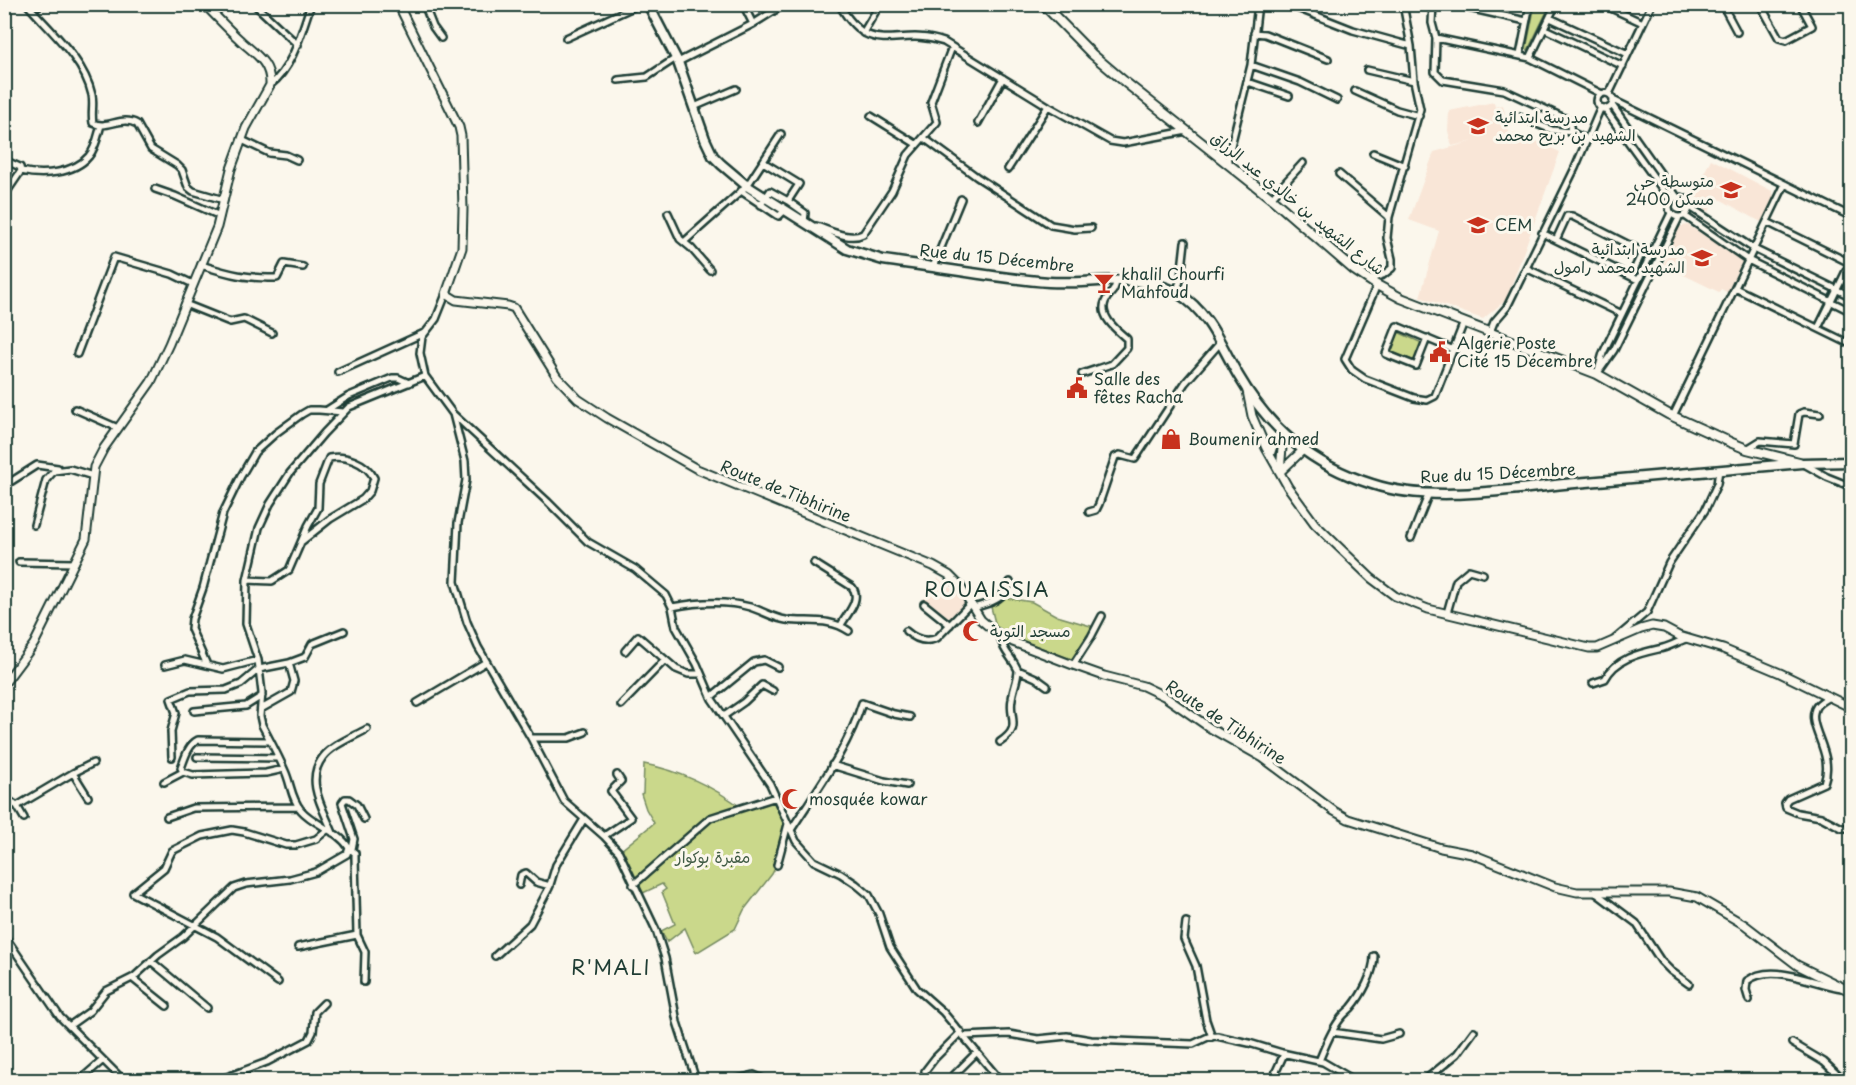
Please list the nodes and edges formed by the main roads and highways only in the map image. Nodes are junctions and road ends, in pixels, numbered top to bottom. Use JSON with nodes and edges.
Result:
{"nodes":[{"id":1,"x":648,"y":4,"type":"edge"},
{"id":2,"x":1043,"y":4,"type":"edge"},
{"id":3,"x":1851,"y":462,"type":"edge"},
{"id":4,"x":1802,"y":463,"type":"junction"}],
"edges":[{"from":1,"to":4,"type":"main road","name":"Rue du 15 Décembre"},
{"from":2,"to":4,"type":"main road","name":"شارع الشهيد بن خالدي عبد الرزاق"},
{"from":3,"to":4,"type":"main road","name":"Rue du 15 Décembre"}]}
